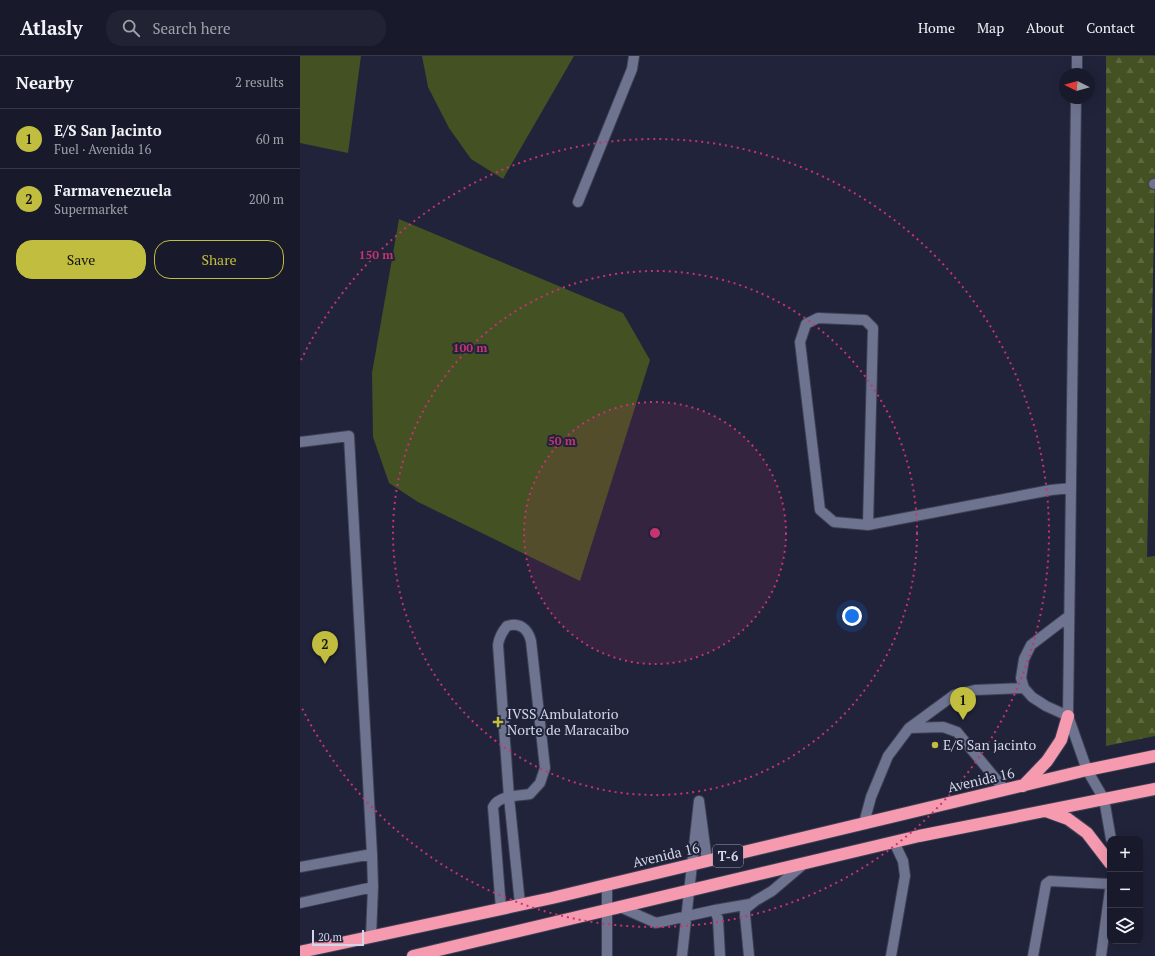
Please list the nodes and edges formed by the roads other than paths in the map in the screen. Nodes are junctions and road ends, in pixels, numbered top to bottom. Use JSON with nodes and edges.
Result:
{"nodes":[{"id":1,"x":634,"y":56,"type":"edge"},
{"id":2,"x":1077,"y":56,"type":"edge"},
{"id":3,"x":1076,"y":68,"type":"edge"},
{"id":4,"x":1076,"y":104,"type":"edge"},
{"id":5,"x":578,"y":202,"type":"dead end"},
{"id":6,"x":300,"y":442,"type":"edge"},
{"id":7,"x":1071,"y":488,"type":"junction"},
{"id":8,"x":868,"y":525,"type":"junction"},
{"id":9,"x":1069,"y":616,"type":"junction"},
{"id":10,"x":1024,"y":688,"type":"junction"},
{"id":11,"x":1068,"y":716,"type":"junction"},
{"id":12,"x":909,"y":728,"type":"junction"},
{"id":13,"x":1155,"y":756,"type":"edge"},
{"id":14,"x":1088,"y":770,"type":"junction"},
{"id":15,"x":1023,"y":786,"type":"junction"},
{"id":16,"x":1155,"y":789,"type":"edge"},
{"id":17,"x":1005,"y":790,"type":"junction"},
{"id":18,"x":509,"y":797,"type":"junction"},
{"id":19,"x":1104,"y":799,"type":"junction"},
{"id":20,"x":1045,"y":811,"type":"junction"},
{"id":21,"x":864,"y":823,"type":"junction"},
{"id":22,"x":1110,"y":836,"type":"edge"},
{"id":23,"x":894,"y":842,"type":"junction"},
{"id":24,"x":372,"y":854,"type":"junction"},
{"id":25,"x":1107,"y":859,"type":"edge"},
{"id":26,"x":707,"y":861,"type":"junction"},
{"id":27,"x":805,"y":864,"type":"junction"},
{"id":28,"x":300,"y":866,"type":"edge"},
{"id":29,"x":607,"y":884,"type":"junction"},
{"id":30,"x":1107,"y":884,"type":"edge"},
{"id":31,"x":373,"y":887,"type":"junction"},
{"id":32,"x":300,"y":903,"type":"edge"},
{"id":33,"x":520,"y":904,"type":"junction"},
{"id":34,"x":750,"y":904,"type":"junction"},
{"id":35,"x":620,"y":907,"type":"junction"},
{"id":36,"x":1108,"y":908,"type":"edge"},
{"id":37,"x":502,"y":909,"type":"junction"},
{"id":38,"x":607,"y":910,"type":"junction"},
{"id":39,"x":715,"y":910,"type":"junction"},
{"id":40,"x":371,"y":937,"type":"junction"},
{"id":41,"x":300,"y":952,"type":"edge"},
{"id":42,"x":413,"y":956,"type":"edge"},
{"id":43,"x":607,"y":956,"type":"edge"},
{"id":44,"x":682,"y":956,"type":"edge"},
{"id":45,"x":720,"y":956,"type":"edge"},
{"id":46,"x":748,"y":956,"type":"edge"},
{"id":47,"x":891,"y":956,"type":"edge"},
{"id":48,"x":1033,"y":956,"type":"edge"},
{"id":49,"x":1101,"y":956,"type":"edge"}],
"edges":[{"from":1,"to":5,"type":"street"},
{"from":2,"to":3,"type":"street"},
{"from":4,"to":7,"type":"street"},
{"from":6,"to":24,"type":"street"},
{"from":7,"to":8,"type":"street"},
{"from":7,"to":9,"type":"street"},
{"from":8,"to":8,"type":"street"},
{"from":9,"to":10,"type":"street"},
{"from":9,"to":11,"type":"street"},
{"from":10,"to":11,"type":"street"},
{"from":10,"to":12,"type":"street"},
{"from":11,"to":14,"type":"street"},
{"from":11,"to":15,"type":"highway"},
{"from":12,"to":17,"type":"street"},
{"from":12,"to":21,"type":"street"},
{"from":13,"to":14,"type":"highway","name":"Avenida 16","number":"T-6"},
{"from":14,"to":15,"type":"highway","name":"Avenida 16","number":"T-6"},
{"from":14,"to":19,"type":"street"},
{"from":15,"to":17,"type":"highway","name":"Avenida 16","number":"T-6"},
{"from":16,"to":19,"type":"highway","number":"T-6"},
{"from":17,"to":21,"type":"highway","name":"Avenida 16","number":"T-6"},
{"from":18,"to":18,"type":"street"},
{"from":18,"to":33,"type":"street"},
{"from":18,"to":37,"type":"street"},
{"from":19,"to":20,"type":"highway","number":"T-6"},
{"from":19,"to":22,"type":"street"},
{"from":20,"to":23,"type":"highway","number":"T-6"},
{"from":20,"to":25,"type":"highway"},
{"from":21,"to":26,"type":"highway","name":"Avenida 16","number":"T-6"},
{"from":23,"to":27,"type":"highway","number":"T-6"},
{"from":23,"to":47,"type":"street"},
{"from":24,"to":28,"type":"street"},
{"from":24,"to":31,"type":"street"},
{"from":26,"to":29,"type":"highway","name":"Avenida 16","number":"T-6"},
{"from":26,"to":44,"type":"street"},
{"from":27,"to":34,"type":"street"},
{"from":27,"to":35,"type":"highway","number":"T-6"},
{"from":29,"to":33,"type":"highway","name":"Avenida 16","number":"T-6"},
{"from":29,"to":38,"type":"street"},
{"from":30,"to":48,"type":"street"},
{"from":31,"to":32,"type":"street"},
{"from":31,"to":40,"type":"street"},
{"from":33,"to":37,"type":"highway","name":"Avenida 16","number":"T-6"},
{"from":34,"to":39,"type":"street"},
{"from":34,"to":46,"type":"street"},
{"from":35,"to":38,"type":"highway","number":"T-6"},
{"from":35,"to":39,"type":"street"},
{"from":36,"to":49,"type":"street"},
{"from":37,"to":40,"type":"highway","name":"Avenida 16","number":"T-6"},
{"from":38,"to":42,"type":"highway","number":"T-6"},
{"from":38,"to":43,"type":"street"},
{"from":39,"to":45,"type":"street"},
{"from":40,"to":41,"type":"highway","name":"Avenida 16","number":"T-6"}]}
